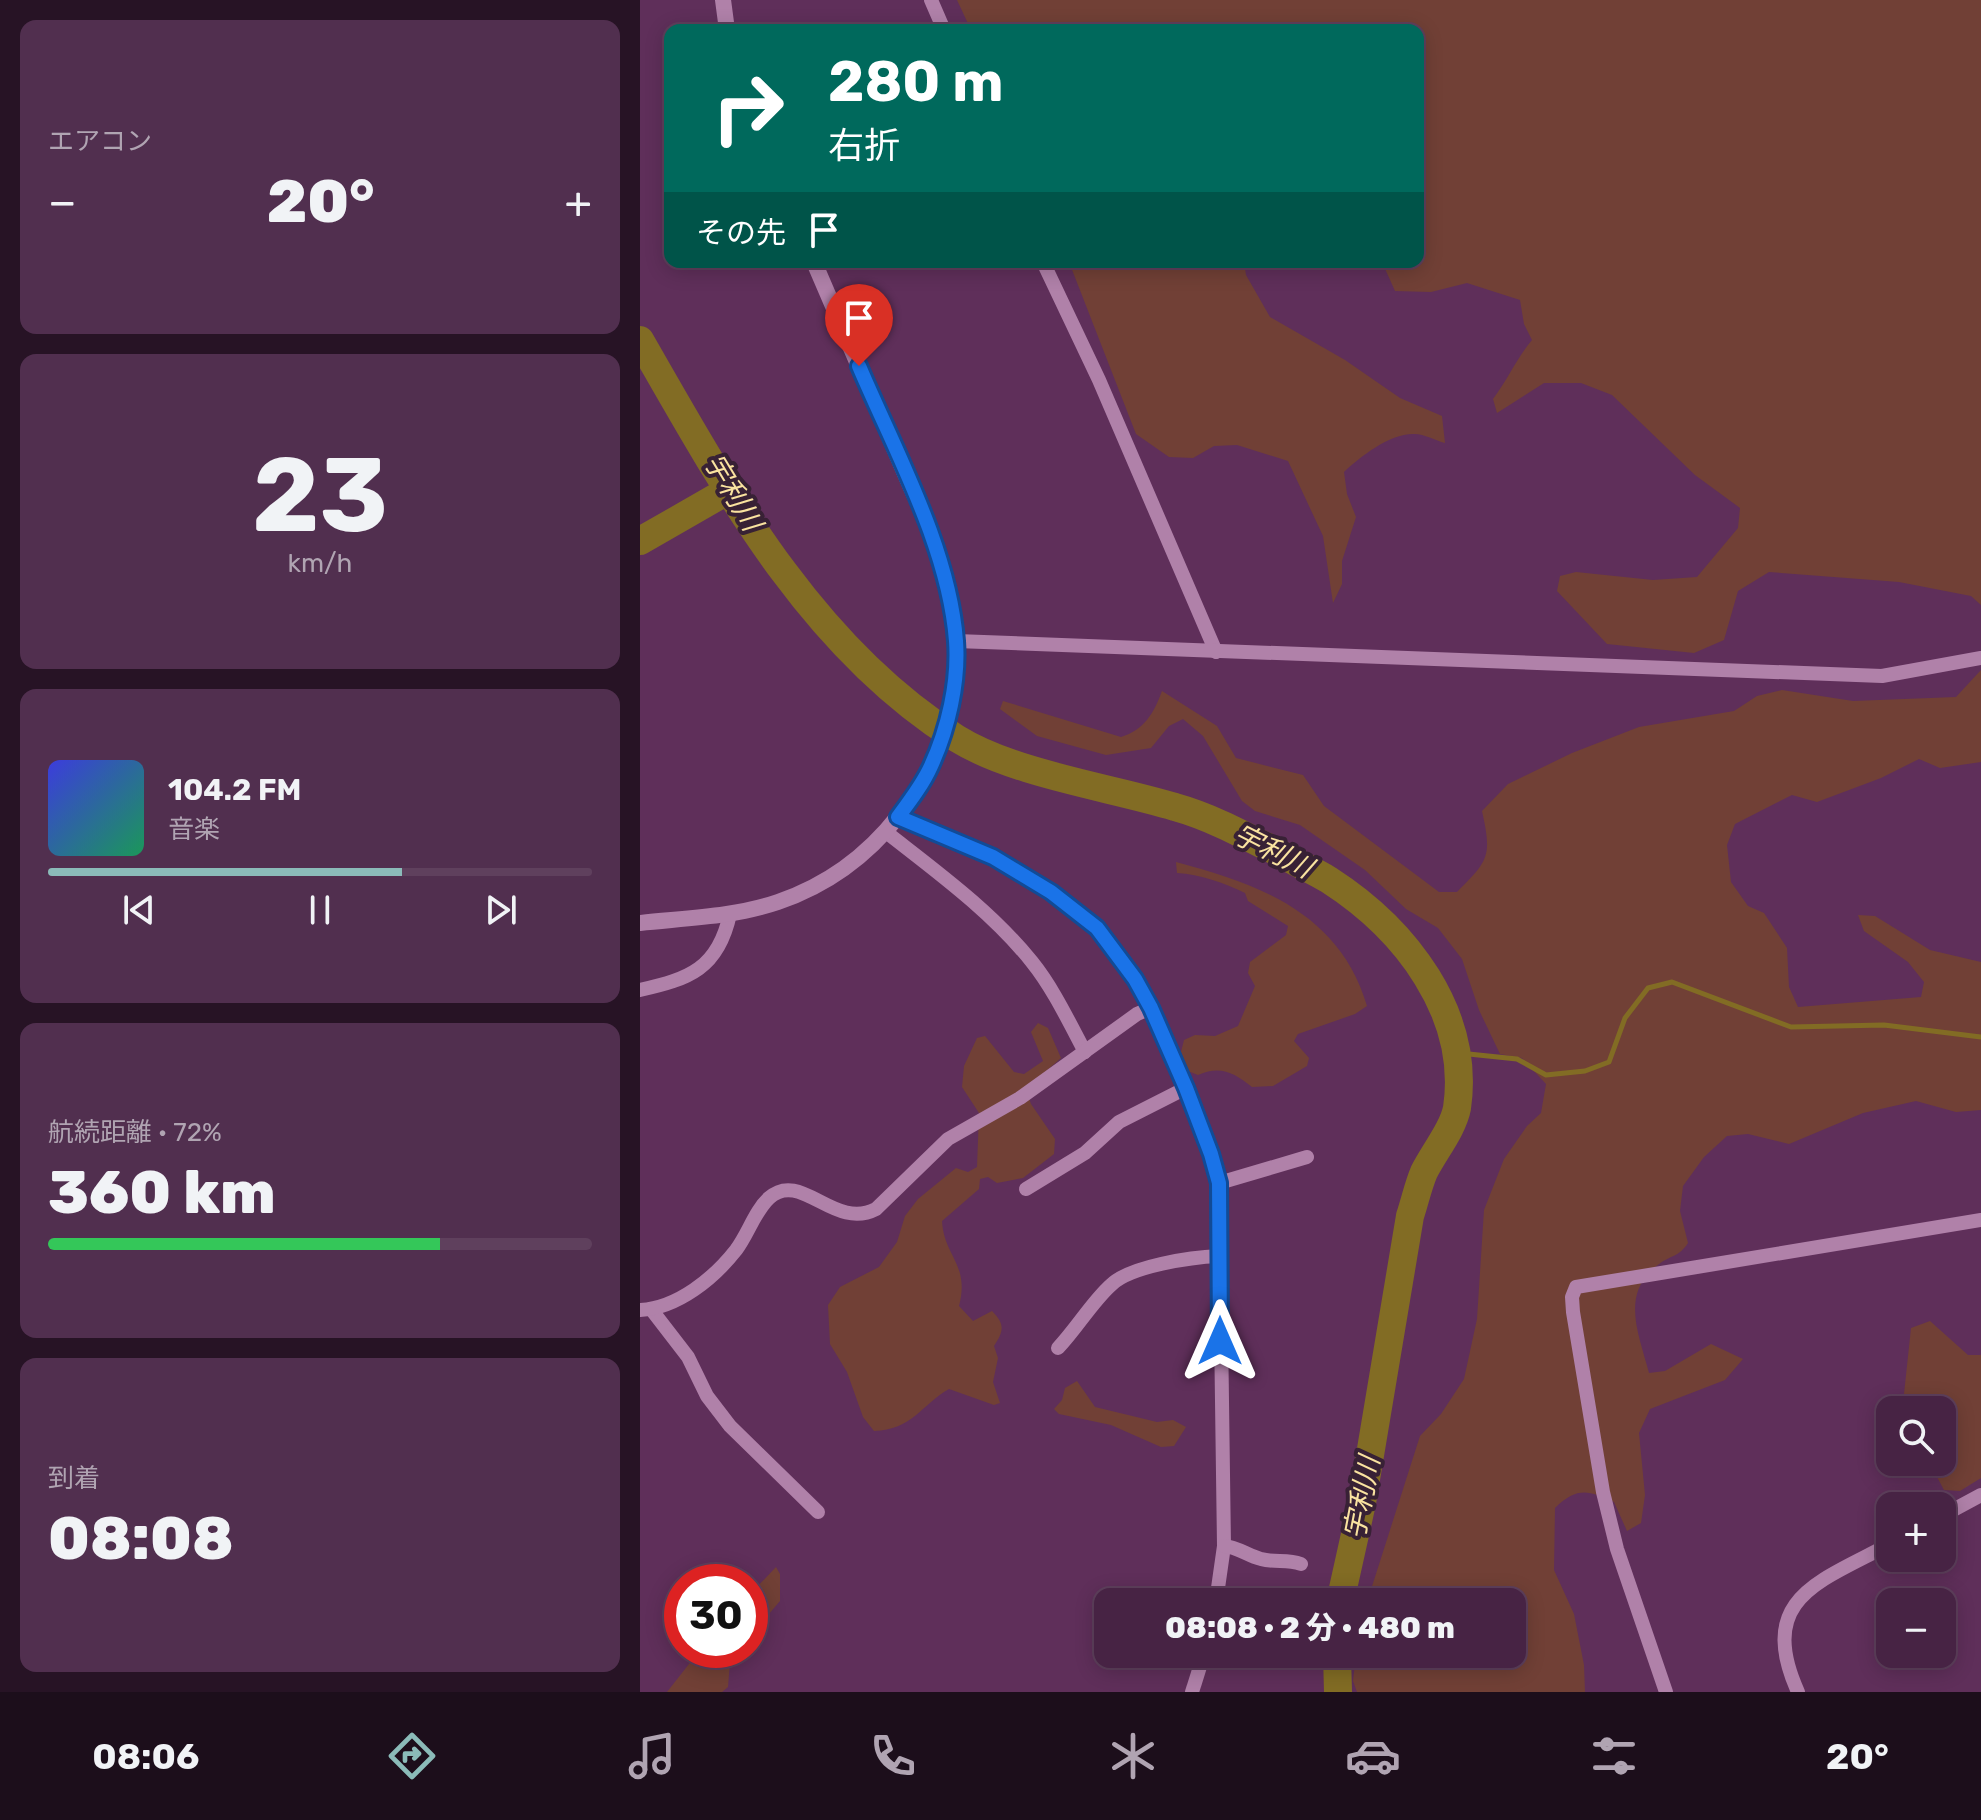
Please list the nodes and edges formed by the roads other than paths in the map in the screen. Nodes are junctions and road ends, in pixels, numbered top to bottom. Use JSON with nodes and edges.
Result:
{"nodes":[{"id":1,"x":723,"y":0,"type":"edge"},
{"id":2,"x":931,"y":0,"type":"edge"},
{"id":3,"x":726,"y":24,"type":"edge"},
{"id":4,"x":941,"y":24,"type":"edge"},
{"id":5,"x":817,"y":268,"type":"edge"},
{"id":6,"x":1046,"y":268,"type":"edge"},
{"id":7,"x":956,"y":641,"type":"junction"},
{"id":8,"x":1216,"y":652,"type":"junction"},
{"id":9,"x":1981,"y":658,"type":"edge"},
{"id":10,"x":898,"y":817,"type":"junction"},
{"id":11,"x":886,"y":832,"type":"junction"},
{"id":12,"x":730,"y":914,"type":"junction"},
{"id":13,"x":640,"y":923,"type":"edge"},
{"id":14,"x":640,"y":990,"type":"edge"},
{"id":15,"x":1151,"y":1008,"type":"junction"},
{"id":16,"x":1085,"y":1052,"type":"junction"},
{"id":17,"x":1186,"y":1088,"type":"junction"},
{"id":18,"x":1307,"y":1157,"type":"dead end"},
{"id":19,"x":1219,"y":1183,"type":"junction"},
{"id":20,"x":1026,"y":1189,"type":"dead end"},
{"id":21,"x":1981,"y":1220,"type":"edge"},
{"id":22,"x":1219,"y":1256,"type":"junction"},
{"id":23,"x":646,"y":1309,"type":"edge"},
{"id":24,"x":1058,"y":1348,"type":"dead end"},
{"id":25,"x":1981,"y":1495,"type":"edge"},
{"id":26,"x":1956,"y":1508,"type":"edge"},
{"id":27,"x":818,"y":1512,"type":"dead end"},
{"id":28,"x":1224,"y":1546,"type":"junction"},
{"id":29,"x":1876,"y":1551,"type":"edge"},
{"id":30,"x":1301,"y":1564,"type":"dead end"},
{"id":31,"x":1218,"y":1588,"type":"edge"},
{"id":32,"x":1200,"y":1668,"type":"edge"},
{"id":33,"x":1192,"y":1692,"type":"edge"},
{"id":34,"x":1666,"y":1692,"type":"edge"},
{"id":35,"x":1798,"y":1692,"type":"edge"}],
"edges":[{"from":1,"to":3,"type":"street"},
{"from":2,"to":4,"type":"street"},
{"from":5,"to":7,"type":"street"},
{"from":6,"to":8,"type":"street"},
{"from":7,"to":8,"type":"street"},
{"from":7,"to":10,"type":"street"},
{"from":8,"to":9,"type":"street"},
{"from":10,"to":11,"type":"street"},
{"from":10,"to":15,"type":"street"},
{"from":11,"to":12,"type":"street"},
{"from":11,"to":16,"type":"street"},
{"from":12,"to":13,"type":"street"},
{"from":12,"to":14,"type":"street"},
{"from":15,"to":16,"type":"street"},
{"from":15,"to":17,"type":"street"},
{"from":16,"to":23,"type":"street"},
{"from":17,"to":19,"type":"street"},
{"from":17,"to":20,"type":"street"},
{"from":18,"to":19,"type":"street"},
{"from":19,"to":22,"type":"street"},
{"from":21,"to":34,"type":"street"},
{"from":22,"to":24,"type":"street"},
{"from":22,"to":28,"type":"street"},
{"from":23,"to":27,"type":"street"},
{"from":25,"to":26,"type":"street"},
{"from":28,"to":30,"type":"street"},
{"from":28,"to":31,"type":"street"},
{"from":29,"to":35,"type":"street"},
{"from":32,"to":33,"type":"street"}]}
